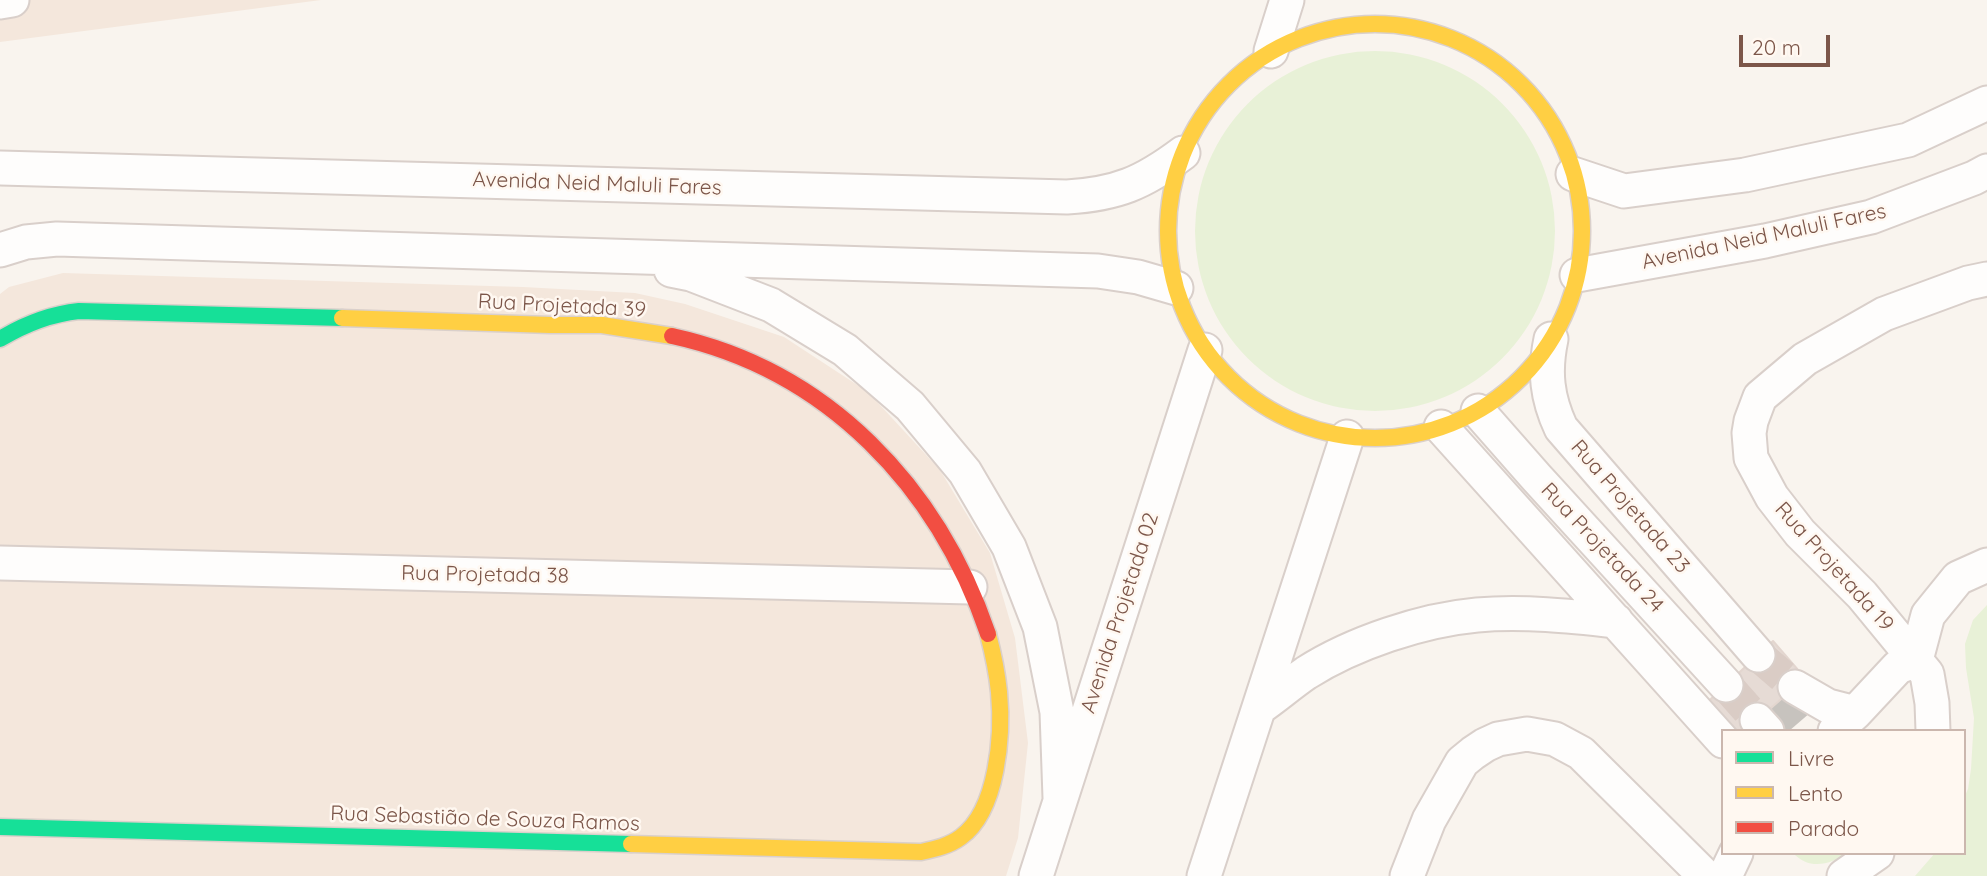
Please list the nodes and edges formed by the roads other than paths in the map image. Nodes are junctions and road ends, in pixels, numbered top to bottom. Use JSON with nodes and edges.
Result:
{"nodes":[{"id":1,"x":12,"y":0,"type":"edge"},
{"id":2,"x":1287,"y":0,"type":"edge"},
{"id":3,"x":0,"y":2,"type":"edge"},
{"id":4,"x":1271,"y":51,"type":"junction"},
{"id":5,"x":1987,"y":103,"type":"edge"},
{"id":6,"x":1183,"y":153,"type":"junction"},
{"id":7,"x":0,"y":168,"type":"edge"},
{"id":8,"x":1987,"y":171,"type":"edge"},
{"id":9,"x":1573,"y":174,"type":"junction"},
{"id":10,"x":0,"y":250,"type":"edge"},
{"id":11,"x":607,"y":256,"type":"junction"},
{"id":12,"x":1577,"y":275,"type":"junction"},
{"id":13,"x":1987,"y":279,"type":"edge"},
{"id":14,"x":1176,"y":288,"type":"junction"},
{"id":15,"x":0,"y":339,"type":"edge"},
{"id":16,"x":1551,"y":339,"type":"junction"},
{"id":17,"x":1205,"y":350,"type":"junction"},
{"id":18,"x":1478,"y":411,"type":"junction"},
{"id":19,"x":1441,"y":427,"type":"junction"},
{"id":20,"x":1347,"y":437,"type":"junction"},
{"id":21,"x":0,"y":563,"type":"edge"},
{"id":22,"x":1987,"y":565,"type":"edge"},
{"id":23,"x":970,"y":587,"type":"junction"},
{"id":24,"x":1616,"y":621,"type":"junction"},
{"id":25,"x":1758,"y":655,"type":"tunnel mouth"},
{"id":26,"x":1916,"y":660,"type":"junction"},
{"id":27,"x":1726,"y":685,"type":"tunnel mouth"},
{"id":28,"x":1794,"y":687,"type":"tunnel mouth"},
{"id":29,"x":1259,"y":708,"type":"junction"},
{"id":30,"x":1845,"y":722,"type":"edge"},
{"id":31,"x":1933,"y":729,"type":"edge"},
{"id":32,"x":1721,"y":738,"type":"edge"},
{"id":33,"x":1060,"y":798,"type":"junction"},
{"id":34,"x":0,"y":827,"type":"edge"},
{"id":35,"x":965,"y":834,"type":"joint"},
{"id":36,"x":1736,"y":855,"type":"edge"},
{"id":37,"x":1874,"y":855,"type":"edge"},
{"id":38,"x":1035,"y":876,"type":"edge"},
{"id":39,"x":1204,"y":876,"type":"edge"},
{"id":40,"x":1407,"y":876,"type":"edge"},
{"id":41,"x":1705,"y":876,"type":"edge"},
{"id":42,"x":1725,"y":876,"type":"edge"},
{"id":43,"x":1844,"y":876,"type":"edge"}],
"edges":[{"from":1,"to":3,"type":"street"},
{"from":2,"to":4,"type":"street"},
{"from":4,"to":6,"type":"street"},
{"from":4,"to":9,"type":"street"},
{"from":5,"to":9,"type":"street"},
{"from":6,"to":7,"type":"street","name":"Avenida Neid Maluli Fares"},
{"from":6,"to":14,"type":"street"},
{"from":8,"to":12,"type":"street","name":"Avenida Neid Maluli Fares"},
{"from":9,"to":12,"type":"street"},
{"from":10,"to":11,"type":"street"},
{"from":11,"to":14,"type":"street"},
{"from":11,"to":33,"type":"street"},
{"from":12,"to":16,"type":"street"},
{"from":13,"to":26,"type":"street","name":"Rua Projetada 19"},
{"from":14,"to":17,"type":"street"},
{"from":15,"to":23,"type":"street","name":"Rua Projetada 39"},
{"from":16,"to":18,"type":"street"},
{"from":16,"to":25,"type":"street","name":"Rua Projetada 23"},
{"from":17,"to":20,"type":"street"},
{"from":17,"to":33,"type":"street","name":"Avenida Projetada 02"},
{"from":18,"to":19,"type":"street"},
{"from":18,"to":27,"type":"street","name":"Rua Projetada 24"},
{"from":19,"to":20,"type":"street"},
{"from":19,"to":24,"type":"street"},
{"from":20,"to":29,"type":"street"},
{"from":21,"to":23,"type":"street","name":"Rua Projetada 38"},
{"from":22,"to":26,"type":"street"},
{"from":23,"to":35,"type":"street","name":"Rua Projetada 39"},
{"from":24,"to":29,"type":"street"},
{"from":24,"to":32,"type":"street"},
{"from":26,"to":30,"type":"street"},
{"from":26,"to":31,"type":"street","name":"Rua Projetada 19"},
{"from":28,"to":30,"type":"street"},
{"from":29,"to":39,"type":"street"},
{"from":33,"to":38,"type":"street","name":"Avenida Projetada 02"},
{"from":34,"to":35,"type":"street","name":"Rua Sebastião de Souza Ramos"},
{"from":36,"to":42,"type":"street"},
{"from":37,"to":43,"type":"street"},
{"from":40,"to":41,"type":"street"}]}
